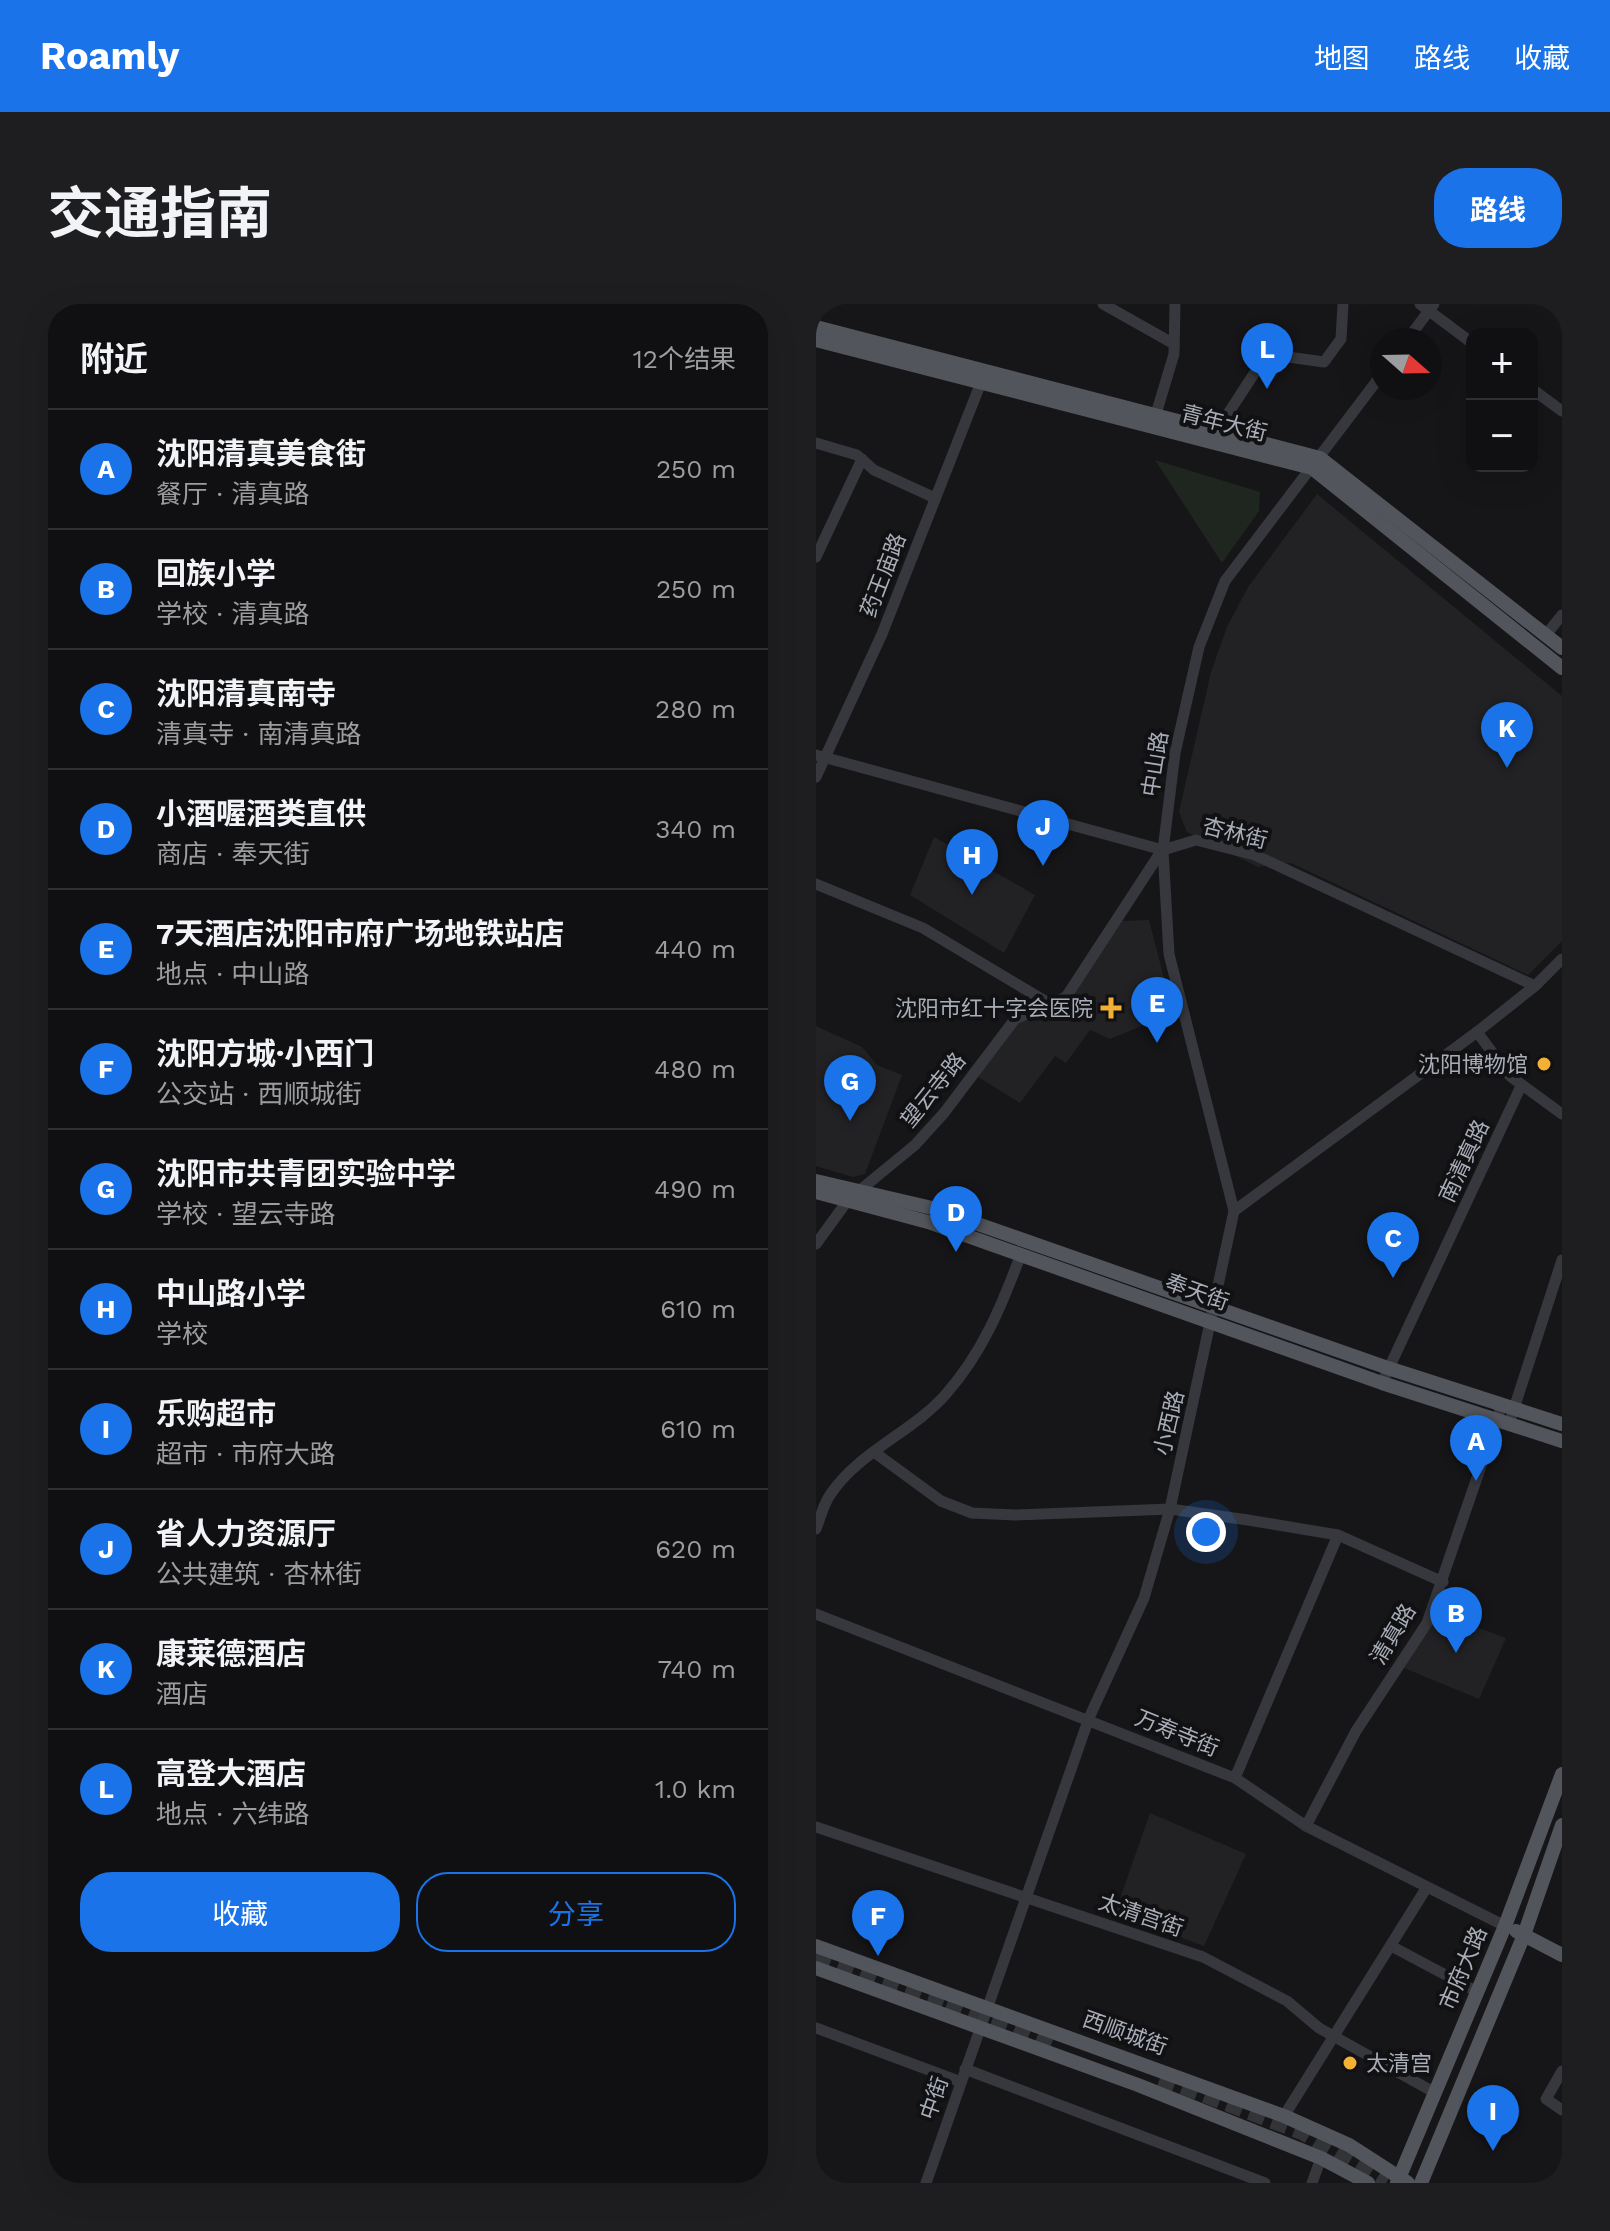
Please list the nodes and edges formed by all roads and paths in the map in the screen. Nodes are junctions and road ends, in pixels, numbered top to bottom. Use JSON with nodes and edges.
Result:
{"nodes":[{"id":1,"x":1103,"y":304,"type":"edge"},
{"id":2,"x":1175,"y":304,"type":"edge"},
{"id":3,"x":1343,"y":304,"type":"edge"},
{"id":4,"x":1427,"y":306,"type":"edge"},
{"id":5,"x":816,"y":327,"type":"edge"},
{"id":6,"x":1414,"y":328,"type":"edge"},
{"id":7,"x":1466,"y":338,"type":"edge"},
{"id":8,"x":816,"y":340,"type":"edge"},
{"id":9,"x":1174,"y":344,"type":"junction"},
{"id":10,"x":980,"y":385,"type":"junction"},
{"id":11,"x":1370,"y":390,"type":"edge"},
{"id":12,"x":1538,"y":393,"type":"edge"},
{"id":13,"x":1562,"y":411,"type":"edge"},
{"id":14,"x":1156,"y":414,"type":"junction"},
{"id":15,"x":1218,"y":429,"type":"junction"},
{"id":16,"x":816,"y":443,"type":"edge"},
{"id":17,"x":862,"y":459,"type":"junction"},
{"id":18,"x":1316,"y":463,"type":"junction"},
{"id":19,"x":935,"y":498,"type":"junction"},
{"id":20,"x":816,"y":557,"type":"edge"},
{"id":21,"x":1562,"y":615,"type":"edge"},
{"id":22,"x":1545,"y":636,"type":"junction"},
{"id":23,"x":1562,"y":648,"type":"edge"},
{"id":24,"x":1562,"y":668,"type":"edge"},
{"id":25,"x":820,"y":756,"type":"edge"},
{"id":26,"x":816,"y":777,"type":"edge"},
{"id":27,"x":1163,"y":850,"type":"junction"},
{"id":28,"x":816,"y":884,"type":"edge"},
{"id":29,"x":1561,"y":961,"type":"edge"},
{"id":30,"x":1535,"y":986,"type":"junction"},
{"id":31,"x":1050,"y":1004,"type":"junction"},
{"id":32,"x":1477,"y":1032,"type":"junction"},
{"id":33,"x":1521,"y":1086,"type":"junction"},
{"id":34,"x":1562,"y":1114,"type":"edge"},
{"id":35,"x":816,"y":1181,"type":"edge"},
{"id":36,"x":860,"y":1189,"type":"junction"},
{"id":37,"x":816,"y":1192,"type":"edge"},
{"id":38,"x":848,"y":1200,"type":"junction"},
{"id":39,"x":1234,"y":1211,"type":"junction"},
{"id":40,"x":816,"y":1244,"type":"edge"},
{"id":41,"x":1021,"y":1254,"type":"junction"},
{"id":42,"x":1562,"y":1260,"type":"edge"},
{"id":43,"x":1214,"y":1314,"type":"junction"},
{"id":44,"x":1388,"y":1368,"type":"junction"},
{"id":45,"x":1382,"y":1383,"type":"junction"},
{"id":46,"x":1508,"y":1407,"type":"junction"},
{"id":47,"x":1503,"y":1422,"type":"junction"},
{"id":48,"x":1562,"y":1424,"type":"edge"},
{"id":49,"x":1562,"y":1441,"type":"edge"},
{"id":50,"x":874,"y":1452,"type":"junction"},
{"id":51,"x":1170,"y":1509,"type":"junction"},
{"id":52,"x":816,"y":1529,"type":"edge"},
{"id":53,"x":1338,"y":1535,"type":"junction"},
{"id":54,"x":1443,"y":1582,"type":"junction"},
{"id":55,"x":816,"y":1614,"type":"edge"},
{"id":56,"x":1089,"y":1718,"type":"junction"},
{"id":57,"x":1562,"y":1774,"type":"edge"},
{"id":58,"x":1235,"y":1778,"type":"junction"},
{"id":59,"x":1562,"y":1825,"type":"edge"},
{"id":60,"x":1306,"y":1826,"type":"junction"},
{"id":61,"x":816,"y":1827,"type":"edge"},
{"id":62,"x":1427,"y":1887,"type":"junction"},
{"id":63,"x":1024,"y":1896,"type":"junction"},
{"id":64,"x":1505,"y":1926,"type":"junction"},
{"id":65,"x":1524,"y":1935,"type":"junction"},
{"id":66,"x":816,"y":1946,"type":"edge"},
{"id":67,"x":1393,"y":1947,"type":"junction"},
{"id":68,"x":1562,"y":1955,"type":"edge"},
{"id":69,"x":816,"y":1968,"type":"edge"},
{"id":70,"x":1472,"y":1989,"type":"dead end"},
{"id":71,"x":987,"y":2006,"type":"junction"},
{"id":72,"x":980,"y":2026,"type":"junction"},
{"id":73,"x":816,"y":2028,"type":"edge"},
{"id":74,"x":1335,"y":2035,"type":"junction"},
{"id":75,"x":965,"y":2069,"type":"junction"},
{"id":76,"x":1562,"y":2071,"type":"edge"},
{"id":77,"x":961,"y":2082,"type":"junction"},
{"id":78,"x":1430,"y":2090,"type":"dead end"},
{"id":79,"x":1562,"y":2110,"type":"edge"},
{"id":80,"x":1284,"y":2116,"type":"junction"},
{"id":81,"x":1321,"y":2158,"type":"junction"},
{"id":82,"x":1402,"y":2181,"type":"edge"},
{"id":83,"x":926,"y":2183,"type":"edge"},
{"id":84,"x":1265,"y":2183,"type":"edge"},
{"id":85,"x":1312,"y":2183,"type":"edge"},
{"id":86,"x":1368,"y":2183,"type":"edge"},
{"id":87,"x":1421,"y":2183,"type":"edge"}],
"edges":[{"from":1,"to":9,"type":"street"},
{"from":2,"to":9,"type":"street"},
{"from":3,"to":15,"type":"street"},
{"from":4,"to":6,"type":"street"},
{"from":4,"to":7,"type":"street"},
{"from":5,"to":14,"type":"main road","name":"青年大街"},
{"from":8,"to":10,"type":"main road","name":"青年大街"},
{"from":9,"to":14,"type":"street"},
{"from":10,"to":18,"type":"main road","name":"青年大街"},
{"from":10,"to":19,"type":"street","name":"药王庙路"},
{"from":11,"to":18,"type":"street","name":"中山路"},
{"from":12,"to":13,"type":"street"},
{"from":14,"to":15,"type":"main road","name":"青年大街"},
{"from":15,"to":18,"type":"main road","name":"青年大街"},
{"from":16,"to":17,"type":"street"},
{"from":17,"to":19,"type":"street"},
{"from":17,"to":20,"type":"street"},
{"from":18,"to":22,"type":"main road","name":"青年大街"},
{"from":18,"to":24,"type":"main road","name":"青年大街"},
{"from":18,"to":27,"type":"street","name":"中山路"},
{"from":19,"to":25,"type":"street","name":"药王庙路"},
{"from":21,"to":22,"type":"street"},
{"from":22,"to":23,"type":"main road","name":"青年大街"},
{"from":25,"to":26,"type":"street","name":"药王庙路"},
{"from":25,"to":27,"type":"street","name":"杏林街"},
{"from":27,"to":30,"type":"street","name":"杏林街"},
{"from":27,"to":31,"type":"street","name":"望云寺路"},
{"from":27,"to":39,"type":"street","name":"中山路"},
{"from":28,"to":31,"type":"street"},
{"from":29,"to":30,"type":"street"},
{"from":30,"to":32,"type":"street"},
{"from":31,"to":36,"type":"street","name":"望云寺路"},
{"from":32,"to":33,"type":"street"},
{"from":32,"to":39,"type":"street"},
{"from":33,"to":34,"type":"street"},
{"from":33,"to":44,"type":"street","name":"南清真路"},
{"from":35,"to":36,"type":"main road","name":"奉天街"},
{"from":36,"to":38,"type":"street","name":"望云寺路"},
{"from":36,"to":43,"type":"main road","name":"奉天街"},
{"from":37,"to":38,"type":"main road","name":"奉天街"},
{"from":38,"to":40,"type":"street","name":"望云寺路"},
{"from":38,"to":41,"type":"main road","name":"奉天街"},
{"from":39,"to":43,"type":"street","name":"小西路"},
{"from":41,"to":43,"type":"main road","name":"奉天街"},
{"from":41,"to":50,"type":"street"},
{"from":42,"to":46,"type":"street","name":"清真路"},
{"from":43,"to":44,"type":"main road","name":"奉天街"},
{"from":43,"to":45,"type":"main road","name":"奉天街"},
{"from":43,"to":51,"type":"street","name":"小西路"},
{"from":44,"to":45,"type":"street","name":"南清真路"},
{"from":44,"to":46,"type":"main road","name":"奉天街"},
{"from":45,"to":47,"type":"main road","name":"奉天街"},
{"from":46,"to":47,"type":"street","name":"清真路"},
{"from":46,"to":48,"type":"main road","name":"奉天街"},
{"from":47,"to":49,"type":"main road","name":"奉天街"},
{"from":47,"to":54,"type":"street","name":"清真路"},
{"from":50,"to":51,"type":"street"},
{"from":50,"to":52,"type":"street"},
{"from":51,"to":53,"type":"street"},
{"from":51,"to":56,"type":"street","name":"小西路"},
{"from":53,"to":54,"type":"street"},
{"from":53,"to":58,"type":"street"},
{"from":54,"to":60,"type":"street","name":"清真路"},
{"from":55,"to":56,"type":"street","name":"万寿寺街"},
{"from":56,"to":58,"type":"street","name":"万寿寺街"},
{"from":56,"to":63,"type":"street","name":"小西路"},
{"from":57,"to":64,"type":"main road","name":"市府大路"},
{"from":58,"to":60,"type":"street","name":"万寿寺街"},
{"from":59,"to":65,"type":"main road","name":"市府大路"},
{"from":60,"to":62,"type":"street","name":"万寿寺街"},
{"from":61,"to":63,"type":"street","name":"太清宫街"},
{"from":62,"to":64,"type":"street","name":"万寿寺街"},
{"from":62,"to":67,"type":"street"},
{"from":63,"to":71,"type":"street","name":"小西路"},
{"from":63,"to":74,"type":"street","name":"太清宫街"},
{"from":64,"to":65,"type":"main road"},
{"from":64,"to":82,"type":"main road","name":"市府大路"},
{"from":65,"to":68,"type":"main road"},
{"from":65,"to":87,"type":"main road","name":"市府大路"},
{"from":66,"to":71,"type":"main road","name":"西顺城街"},
{"from":67,"to":70,"type":"street"},
{"from":67,"to":74,"type":"street"},
{"from":69,"to":72,"type":"main road","name":"西顺城街"},
{"from":71,"to":72,"type":"street","name":"小西路"},
{"from":71,"to":80,"type":"main road","name":"西顺城街"},
{"from":72,"to":75,"type":"street","name":"中街"},
{"from":72,"to":81,"type":"main road","name":"西顺城街"},
{"from":73,"to":77,"type":"street"},
{"from":74,"to":78,"type":"street","name":"太清宫街"},
{"from":74,"to":80,"type":"street"},
{"from":75,"to":77,"type":"street","name":"中街"},
{"from":75,"to":84,"type":"street"},
{"from":76,"to":79,"type":"street"},
{"from":77,"to":83,"type":"street","name":"中街"},
{"from":80,"to":82,"type":"main road","name":"西顺城街"},
{"from":81,"to":85,"type":"street"},
{"from":81,"to":86,"type":"main road","name":"西顺城街"}]}
